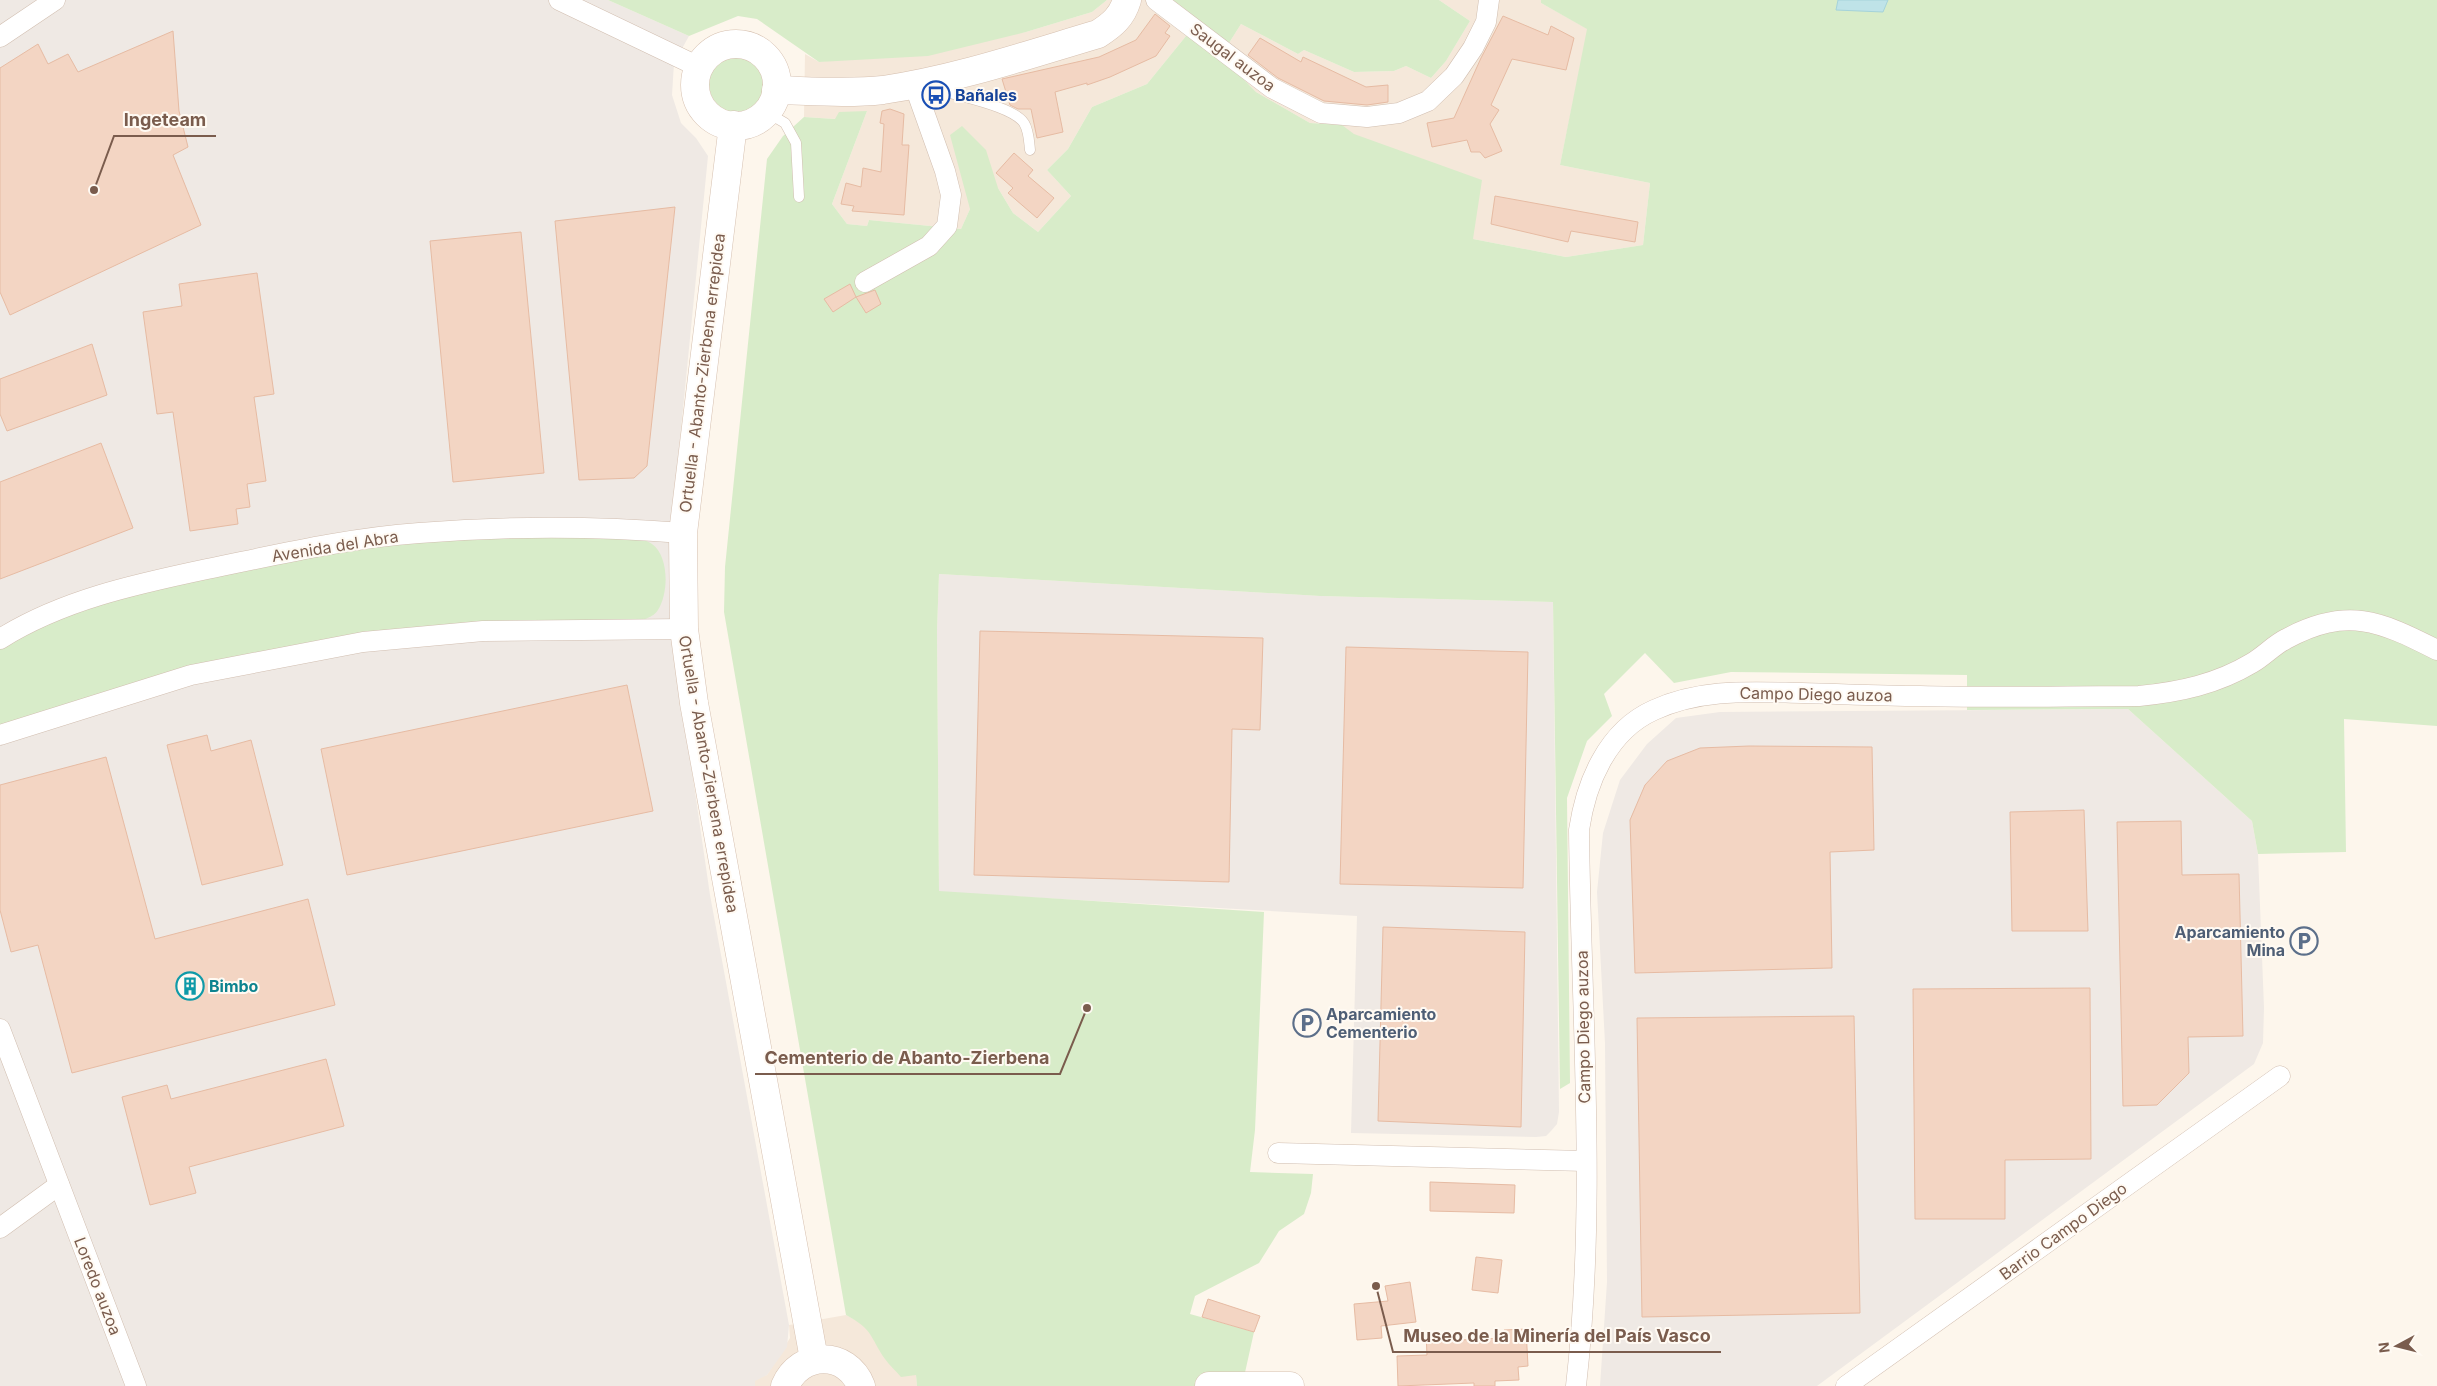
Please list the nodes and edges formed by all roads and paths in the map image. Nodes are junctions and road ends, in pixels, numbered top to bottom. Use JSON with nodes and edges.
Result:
{"nodes":[{"id":1,"x":55,"y":0,"type":"edge"},
{"id":2,"x":559,"y":0,"type":"edge"},
{"id":3,"x":1127,"y":0,"type":"edge"},
{"id":4,"x":1156,"y":0,"type":"edge"},
{"id":5,"x":1489,"y":0,"type":"edge"},
{"id":6,"x":0,"y":37,"type":"edge"},
{"id":7,"x":699,"y":66,"type":"junction"},
{"id":8,"x":943,"y":78,"type":"junction"},
{"id":9,"x":914,"y":84,"type":"junction"},
{"id":10,"x":771,"y":101,"type":"junction"},
{"id":11,"x":733,"y":126,"type":"junction"},
{"id":12,"x":1030,"y":150,"type":"dead end"},
{"id":13,"x":798,"y":197,"type":"dead end"},
{"id":14,"x":865,"y":282,"type":"dead end"},
{"id":15,"x":683,"y":533,"type":"junction"},
{"id":16,"x":684,"y":629,"type":"junction"},
{"id":17,"x":0,"y":639,"type":"edge"},
{"id":18,"x":2437,"y":650,"type":"edge"},
{"id":19,"x":0,"y":735,"type":"edge"},
{"id":20,"x":0,"y":1029,"type":"edge"},
{"id":21,"x":2280,"y":1076,"type":"dead end"},
{"id":22,"x":1278,"y":1154,"type":"dead end"},
{"id":23,"x":1585,"y":1161,"type":"junction"},
{"id":24,"x":60,"y":1185,"type":"junction"},
{"id":25,"x":0,"y":1228,"type":"edge"},
{"id":26,"x":814,"y":1359,"type":"junction"},
{"id":27,"x":136,"y":1386,"type":"edge"},
{"id":28,"x":785,"y":1386,"type":"edge"},
{"id":29,"x":862,"y":1386,"type":"edge"},
{"id":30,"x":1209,"y":1386,"type":"edge"},
{"id":31,"x":1290,"y":1386,"type":"edge"},
{"id":32,"x":1576,"y":1386,"type":"edge"},
{"id":33,"x":1846,"y":1386,"type":"edge"}],
"edges":[{"from":1,"to":6,"type":"street"},
{"from":2,"to":7,"type":"street"},
{"from":3,"to":8,"type":"street"},
{"from":4,"to":5,"type":"street","name":"Saugal auzoa"},
{"from":7,"to":10,"type":"street"},
{"from":7,"to":11,"type":"street"},
{"from":8,"to":9,"type":"street"},
{"from":8,"to":12,"type":"lane"},
{"from":9,"to":10,"type":"street"},
{"from":9,"to":14,"type":"street"},
{"from":10,"to":11,"type":"street"},
{"from":10,"to":13,"type":"lane"},
{"from":11,"to":15,"type":"street","name":"Ortuella - Abanto-Zierbena errepidea"},
{"from":15,"to":16,"type":"street","name":"Ortuella - Abanto-Zierbena errepidea"},
{"from":15,"to":17,"type":"street","name":"Avenida del Abra"},
{"from":16,"to":19,"type":"street"},
{"from":16,"to":26,"type":"street","name":"Ortuella - Abanto-Zierbena errepidea"},
{"from":18,"to":23,"type":"street","name":"Campo Diego auzoa"},
{"from":20,"to":24,"type":"street","name":"Loredo auzoa"},
{"from":21,"to":33,"type":"street","name":"Barrio Campo Diego"},
{"from":22,"to":23,"type":"street"},
{"from":23,"to":32,"type":"street","name":"Campo Diego auzoa"},
{"from":24,"to":25,"type":"street"},
{"from":24,"to":27,"type":"street","name":"Loredo auzoa"},
{"from":26,"to":28,"type":"street"},
{"from":26,"to":29,"type":"street"},
{"from":30,"to":31,"type":"street"}]}
